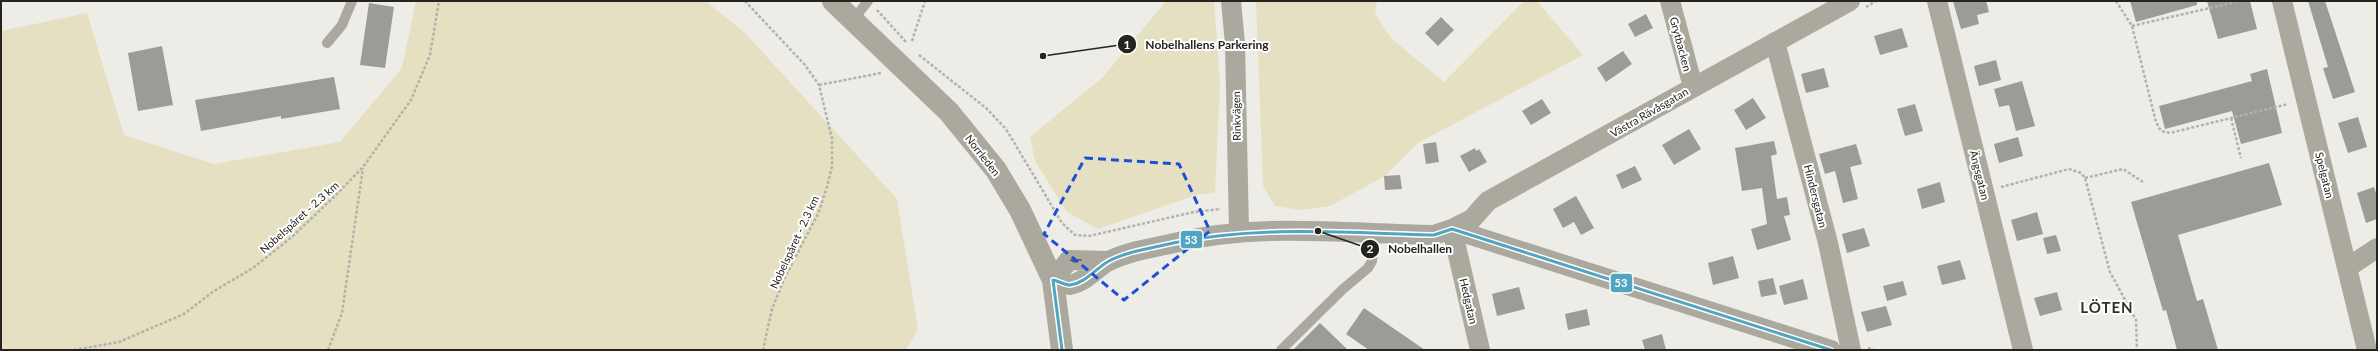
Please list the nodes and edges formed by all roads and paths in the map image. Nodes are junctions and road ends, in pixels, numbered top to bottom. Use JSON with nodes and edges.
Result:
{"nodes":[{"id":1,"x":352,"y":1,"type":"edge"},
{"id":2,"x":439,"y":1,"type":"edge"},
{"id":3,"x":745,"y":1,"type":"edge"},
{"id":4,"x":833,"y":1,"type":"edge"},
{"id":5,"x":925,"y":1,"type":"edge"},
{"id":6,"x":1231,"y":1,"type":"edge"},
{"id":7,"x":1670,"y":1,"type":"edge"},
{"id":8,"x":1876,"y":1,"type":"edge"},
{"id":9,"x":1937,"y":1,"type":"edge"},
{"id":10,"x":2116,"y":1,"type":"edge"},
{"id":11,"x":2240,"y":1,"type":"edge"},
{"id":12,"x":2282,"y":1,"type":"edge"},
{"id":13,"x":870,"y":3,"type":"edge"},
{"id":14,"x":1857,"y":5,"type":"edge"},
{"id":15,"x":853,"y":20,"type":"junction"},
{"id":16,"x":2132,"y":26,"type":"junction"},
{"id":17,"x":912,"y":41,"type":"dead end"},
{"id":18,"x":1775,"y":42,"type":"junction"},
{"id":19,"x":327,"y":43,"type":"dead end"},
{"id":20,"x":911,"y":49,"type":"dead end"},
{"id":21,"x":918,"y":54,"type":"dead end"},
{"id":22,"x":884,"y":70,"type":"dead end"},
{"id":23,"x":819,"y":85,"type":"junction"},
{"id":24,"x":1693,"y":87,"type":"junction"},
{"id":25,"x":2306,"y":100,"type":"junction"},
{"id":26,"x":2231,"y":118,"type":"junction"},
{"id":27,"x":2241,"y":158,"type":"dead end"},
{"id":28,"x":363,"y":167,"type":"junction"},
{"id":29,"x":2085,"y":178,"type":"junction"},
{"id":30,"x":2143,"y":182,"type":"dead end"},
{"id":31,"x":1984,"y":192,"type":"junction"},
{"id":32,"x":1238,"y":207,"type":"junction"},
{"id":33,"x":1452,"y":229,"type":"junction"},
{"id":34,"x":1239,"y":231,"type":"junction"},
{"id":35,"x":1375,"y":233,"type":"junction"},
{"id":36,"x":2377,"y":248,"type":"edge"},
{"id":37,"x":2348,"y":268,"type":"junction"},
{"id":38,"x":1053,"y":280,"type":"junction"},
{"id":39,"x":1850,"y":346,"type":"edge"},
{"id":40,"x":74,"y":350,"type":"edge"},
{"id":41,"x":328,"y":350,"type":"edge"},
{"id":42,"x":763,"y":350,"type":"edge"},
{"id":43,"x":1062,"y":350,"type":"edge"},
{"id":44,"x":1281,"y":350,"type":"edge"},
{"id":45,"x":1480,"y":350,"type":"edge"},
{"id":46,"x":1831,"y":350,"type":"edge"},
{"id":47,"x":1875,"y":350,"type":"edge"},
{"id":48,"x":2023,"y":350,"type":"edge"},
{"id":49,"x":2137,"y":350,"type":"edge"},
{"id":50,"x":2367,"y":350,"type":"edge"}],
"edges":[{"from":1,"to":19,"type":"lane"},
{"from":2,"to":28,"type":"path","name":"Nobelspåret - 2.3 km"},
{"from":3,"to":23,"type":"path","name":"Nobelspåret - 2.3 km"},
{"from":4,"to":15,"type":"street","name":"Norrleden"},
{"from":5,"to":17,"type":"path"},
{"from":6,"to":32,"type":"street","name":"Rinkvägen"},
{"from":7,"to":24,"type":"street","name":"Grytbacken"},
{"from":8,"to":14,"type":"path"},
{"from":9,"to":31,"type":"street","name":"Ängsgatan"},
{"from":10,"to":16,"type":"path"},
{"from":11,"to":16,"type":"path"},
{"from":12,"to":25,"type":"street","name":"Spelgatan"},
{"from":13,"to":15,"type":"lane"},
{"from":13,"to":20,"type":"path"},
{"from":14,"to":18,"type":"street","name":"Västra Rävåsgatan"},
{"from":15,"to":38,"type":"street","name":"Norrleden"},
{"from":16,"to":26,"type":"path"},
{"from":18,"to":24,"type":"street","name":"Västra Rävåsgatan"},
{"from":18,"to":39,"type":"street","name":"Hindersgatan"},
{"from":21,"to":32,"type":"path"},
{"from":22,"to":23,"type":"path"},
{"from":23,"to":42,"type":"path","name":"Nobelspåret - 2.3 km"},
{"from":24,"to":33,"type":"street","name":"Västra Rävåsgatan"},
{"from":25,"to":26,"type":"path"},
{"from":25,"to":37,"type":"street","name":"Spelgatan"},
{"from":26,"to":27,"type":"path"},
{"from":28,"to":40,"type":"path","name":"Nobelspåret - 2.3 km"},
{"from":28,"to":41,"type":"path"},
{"from":29,"to":30,"type":"path"},
{"from":29,"to":31,"type":"path"},
{"from":29,"to":49,"type":"path"},
{"from":31,"to":48,"type":"street","name":"Ängsgatan"},
{"from":32,"to":34,"type":"street","name":"Rinkvägen"},
{"from":33,"to":35,"type":"street","name":"Västra Rävåsgatan"},
{"from":33,"to":45,"type":"street","name":"Hedgatan"},
{"from":33,"to":46,"type":"street"},
{"from":34,"to":35,"type":"street","name":"Västra Rävåsgatan"},
{"from":34,"to":38,"type":"street","name":"Västra Rävåsgatan"},
{"from":35,"to":44,"type":"lane"},
{"from":36,"to":37,"type":"street"},
{"from":37,"to":50,"type":"street","name":"Spelgatan"},
{"from":38,"to":43,"type":"street","name":"Norrleden"},
{"from":39,"to":47,"type":"path"}]}
